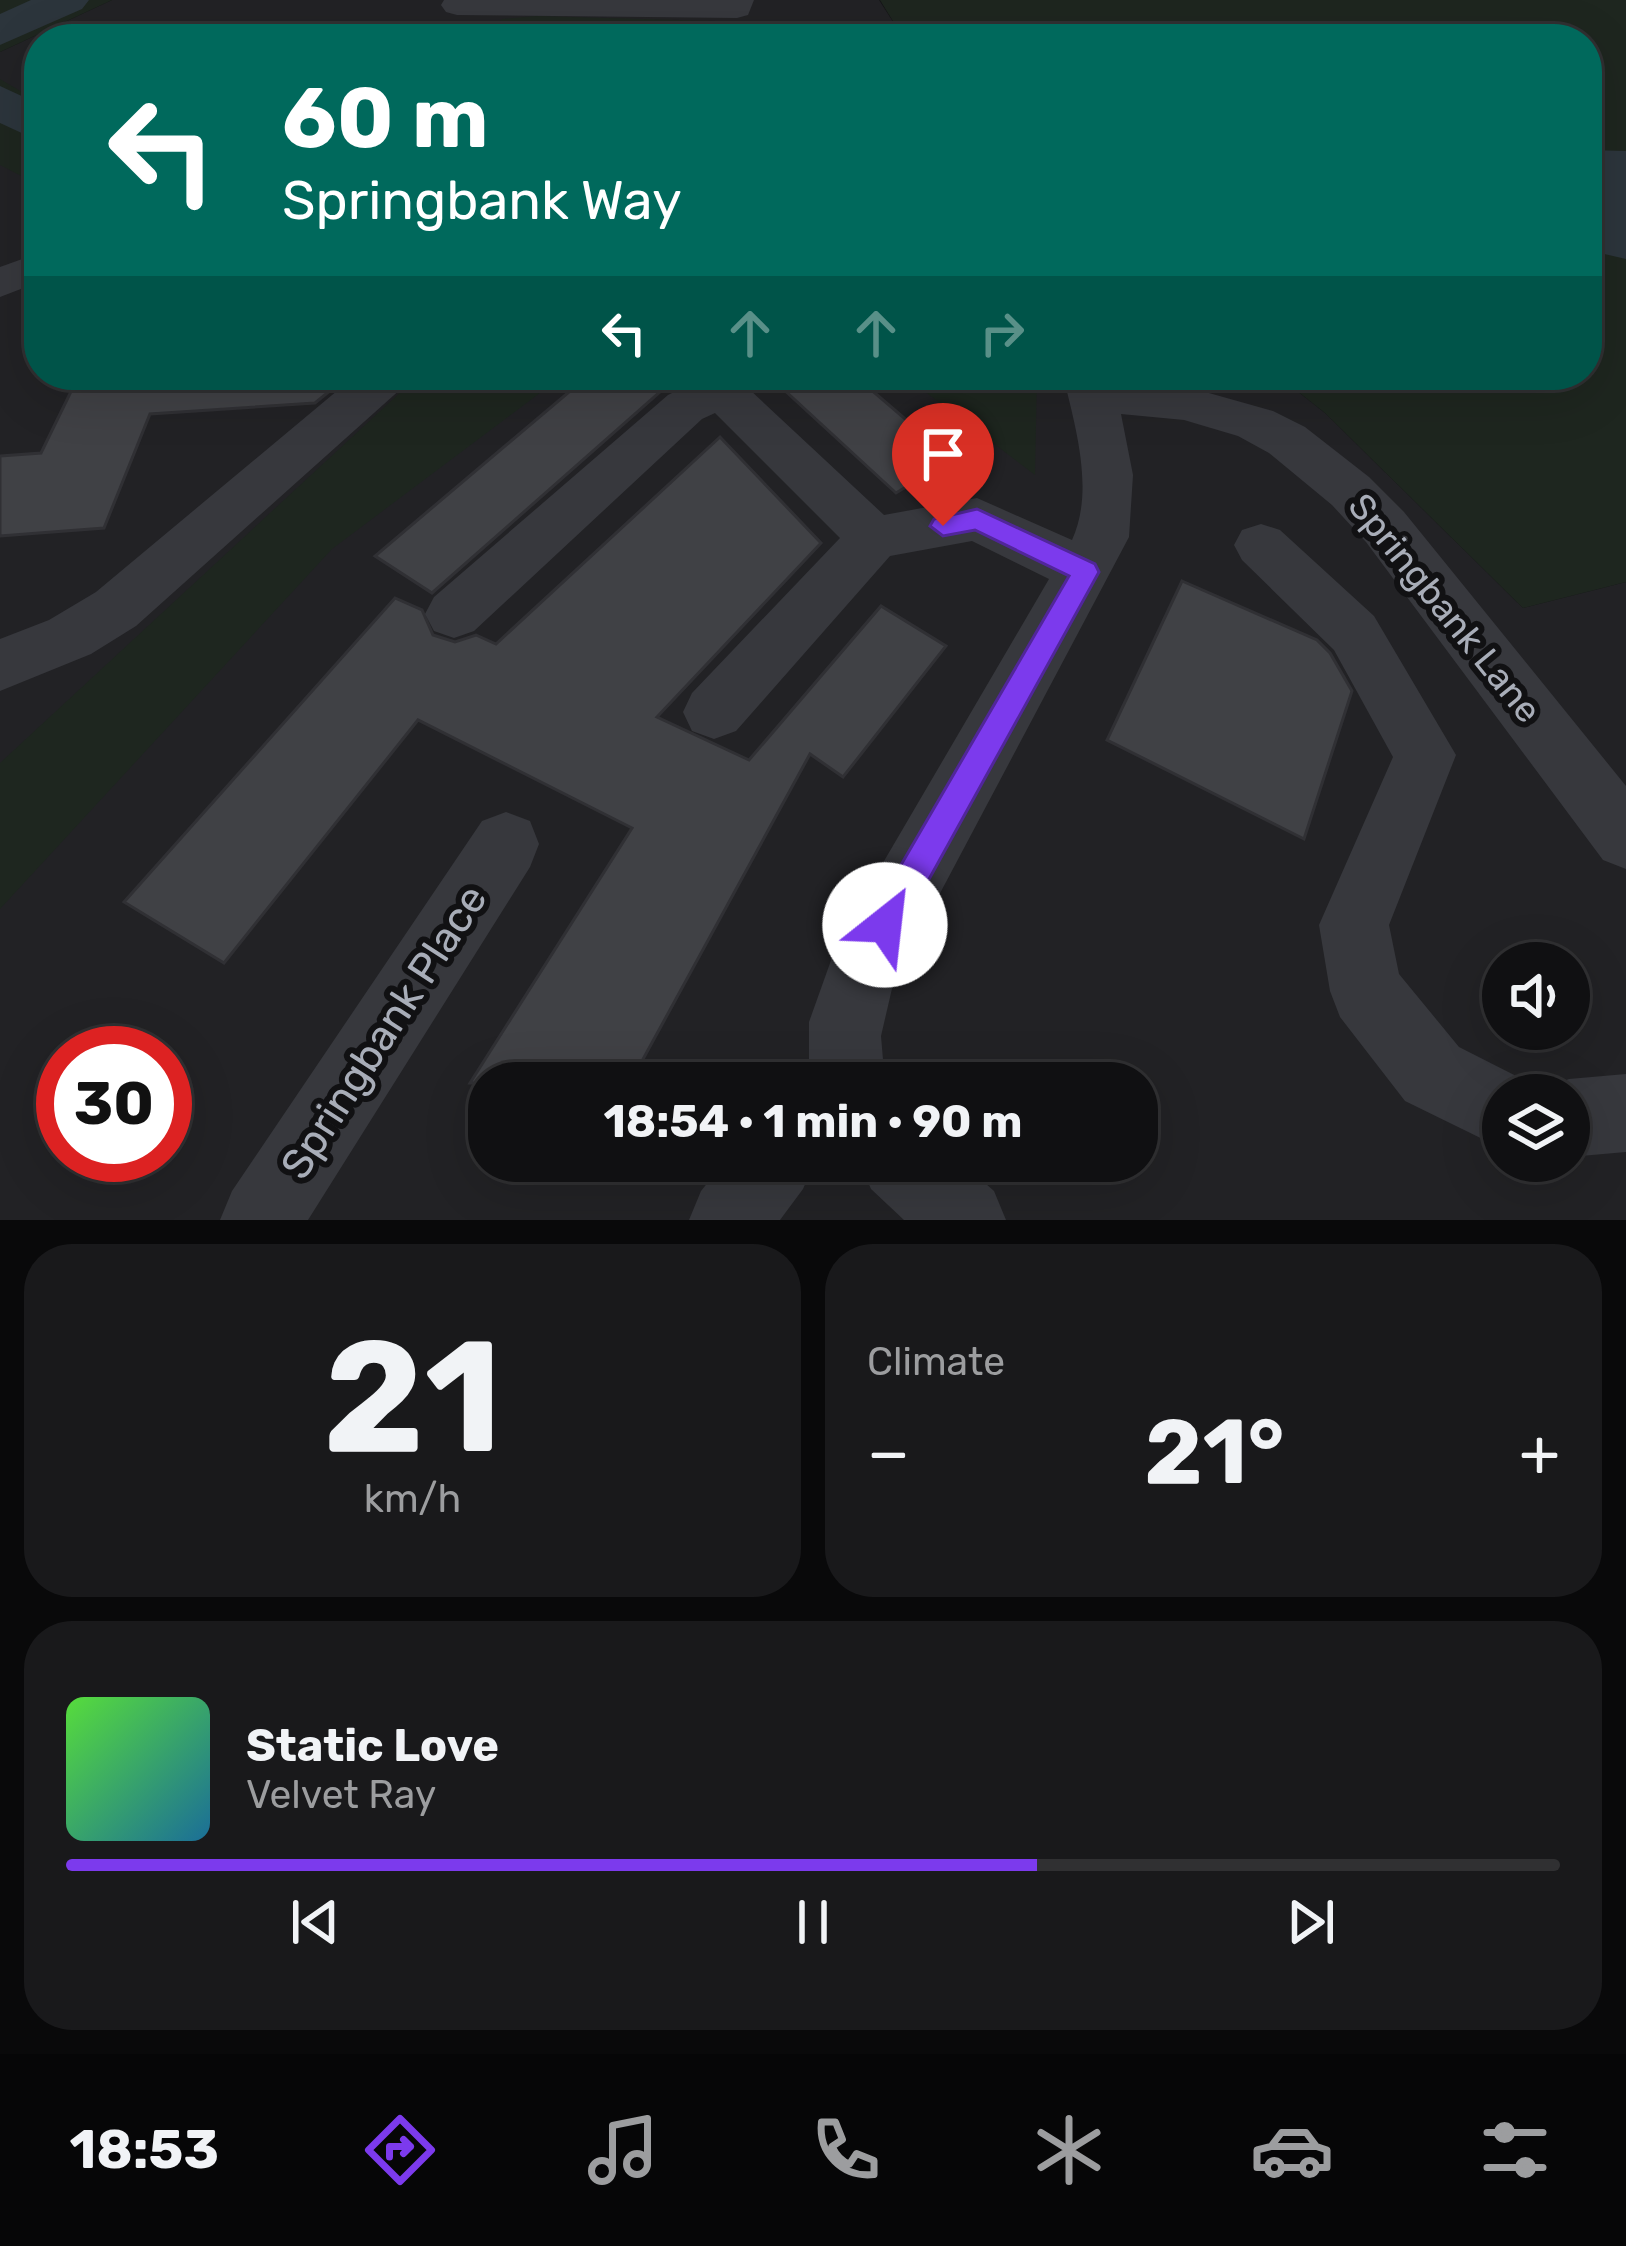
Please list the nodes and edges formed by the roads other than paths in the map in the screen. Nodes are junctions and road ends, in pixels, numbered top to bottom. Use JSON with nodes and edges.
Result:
{"nodes":[{"id":1,"x":738,"y":0,"type":"edge"},
{"id":2,"x":458,"y":3,"type":"edge"},
{"id":3,"x":369,"y":390,"type":"edge"},
{"id":4,"x":704,"y":390,"type":"edge"},
{"id":5,"x":720,"y":390,"type":"edge"},
{"id":6,"x":1091,"y":390,"type":"edge"},
{"id":7,"x":1115,"y":390,"type":"edge"},
{"id":8,"x":874,"y":538,"type":"junction"},
{"id":9,"x":1261,"y":545,"type":"dead end"},
{"id":10,"x":1086,"y":572,"type":"junction"},
{"id":11,"x":454,"y":614,"type":"dead end"},
{"id":12,"x":0,"y":664,"type":"edge"},
{"id":13,"x":714,"y":712,"type":"dead end"},
{"id":14,"x":1626,"y":837,"type":"edge"},
{"id":15,"x":506,"y":844,"type":"dead end"},
{"id":16,"x":843,"y":1062,"type":"edge"},
{"id":17,"x":1482,"y":1099,"type":"edge"},
{"id":18,"x":759,"y":1182,"type":"edge"},
{"id":19,"x":922,"y":1182,"type":"edge"},
{"id":20,"x":262,"y":1220,"type":"edge"},
{"id":21,"x":730,"y":1220,"type":"edge"},
{"id":22,"x":965,"y":1220,"type":"edge"}],
"edges":[{"from":1,"to":2,"type":"street"},
{"from":3,"to":12,"type":"street"},
{"from":4,"to":11,"type":"street"},
{"from":5,"to":8,"type":"street"},
{"from":6,"to":10,"type":"street"},
{"from":7,"to":14,"type":"street","name":"Springbank Lane"},
{"from":8,"to":10,"type":"street"},
{"from":8,"to":13,"type":"street"},
{"from":9,"to":17,"type":"street"},
{"from":10,"to":16,"type":"street"},
{"from":15,"to":20,"type":"street","name":"Springbank Place"},
{"from":18,"to":21,"type":"street"},
{"from":19,"to":22,"type":"street"}]}
